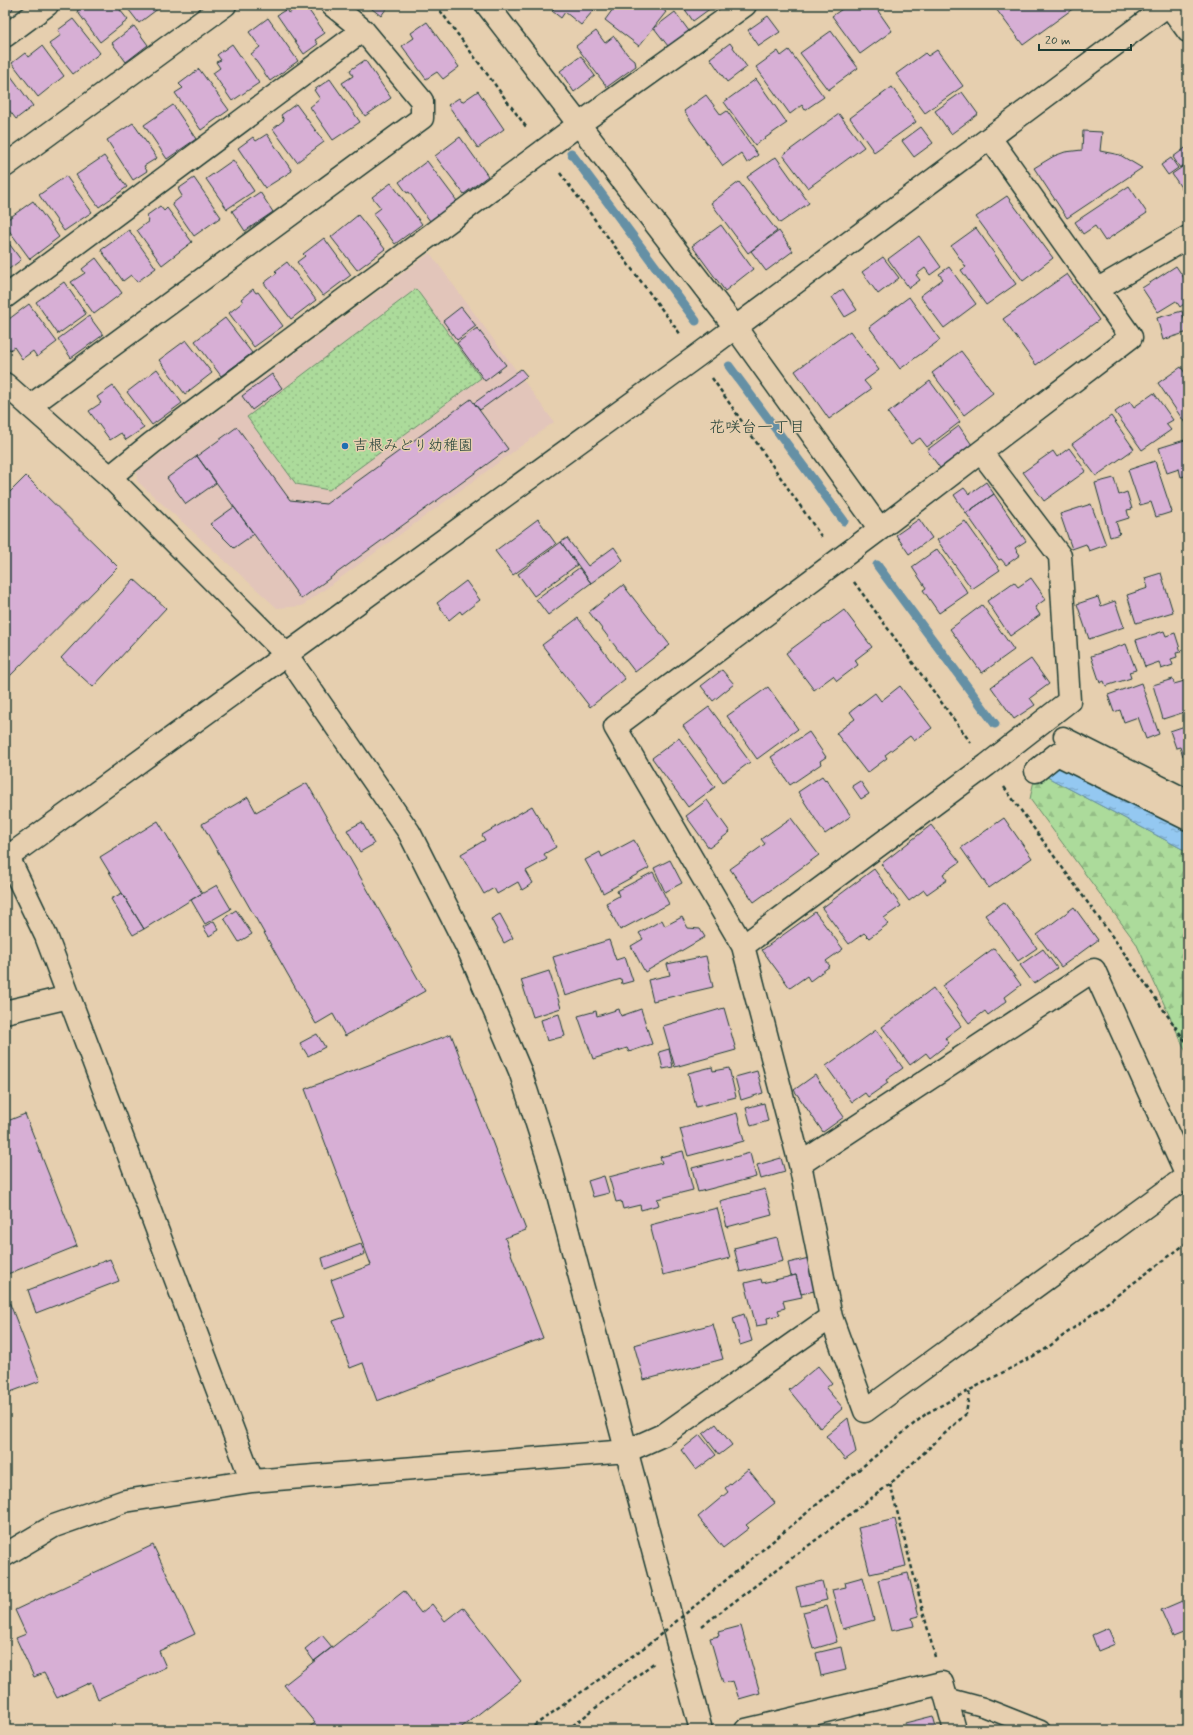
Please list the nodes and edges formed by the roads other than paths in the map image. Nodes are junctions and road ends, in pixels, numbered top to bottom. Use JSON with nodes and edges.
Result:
{"nodes":[{"id":1,"x":47,"y":5,"type":"edge"},
{"id":2,"x":225,"y":5,"type":"edge"},
{"id":3,"x":332,"y":5,"type":"edge"},
{"id":4,"x":487,"y":5,"type":"edge"},
{"id":5,"x":746,"y":5,"type":"edge"},
{"id":6,"x":1168,"y":5,"type":"edge"},
{"id":7,"x":363,"y":30,"type":"junction"},
{"id":8,"x":1188,"y":31,"type":"edge"},
{"id":9,"x":5,"y":36,"type":"edge"},
{"id":10,"x":578,"y":125,"type":"junction"},
{"id":11,"x":990,"y":138,"type":"junction"},
{"id":12,"x":5,"y":166,"type":"edge"},
{"id":13,"x":1188,"y":236,"type":"edge"},
{"id":14,"x":1098,"y":289,"type":"junction"},
{"id":15,"x":5,"y":297,"type":"edge"},
{"id":16,"x":735,"y":328,"type":"junction"},
{"id":17,"x":5,"y":384,"type":"edge"},
{"id":18,"x":30,"y":406,"type":"junction"},
{"id":19,"x":981,"y":452,"type":"junction"},
{"id":20,"x":110,"y":477,"type":"junction"},
{"id":21,"x":880,"y":529,"type":"junction"},
{"id":22,"x":286,"y":654,"type":"junction"},
{"id":23,"x":1063,"y":736,"type":"dead end"},
{"id":24,"x":1036,"y":771,"type":"dead end"},
{"id":25,"x":1188,"y":799,"type":"edge"},
{"id":26,"x":1188,"y":820,"type":"edge"},
{"id":27,"x":7,"y":854,"type":"edge"},
{"id":28,"x":743,"y":946,"type":"junction"},
{"id":29,"x":69,"y":997,"type":"junction"},
{"id":30,"x":5,"y":1012,"type":"edge"},
{"id":31,"x":800,"y":1164,"type":"junction"},
{"id":32,"x":832,"y":1317,"type":"junction"},
{"id":33,"x":627,"y":1451,"type":"junction"},
{"id":34,"x":252,"y":1481,"type":"junction"},
{"id":35,"x":5,"y":1555,"type":"edge"},
{"id":36,"x":944,"y":1690,"type":"junction"},
{"id":37,"x":701,"y":1730,"type":"edge"},
{"id":38,"x":746,"y":1730,"type":"edge"},
{"id":39,"x":955,"y":1730,"type":"edge"},
{"id":40,"x":1041,"y":1730,"type":"edge"}],
"edges":[{"from":1,"to":9,"type":"street"},
{"from":2,"to":12,"type":"street"},
{"from":3,"to":7,"type":"street"},
{"from":4,"to":10,"type":"street"},
{"from":5,"to":10,"type":"street"},
{"from":6,"to":8,"type":"street"},
{"from":6,"to":11,"type":"street"},
{"from":7,"to":15,"type":"street"},
{"from":7,"to":18,"type":"street"},
{"from":10,"to":16,"type":"street"},
{"from":10,"to":20,"type":"street"},
{"from":11,"to":14,"type":"street"},
{"from":11,"to":16,"type":"street"},
{"from":13,"to":14,"type":"street"},
{"from":14,"to":19,"type":"street"},
{"from":16,"to":21,"type":"street"},
{"from":16,"to":22,"type":"street"},
{"from":17,"to":18,"type":"street"},
{"from":18,"to":20,"type":"street"},
{"from":19,"to":21,"type":"street"},
{"from":19,"to":28,"type":"street"},
{"from":20,"to":22,"type":"street"},
{"from":21,"to":28,"type":"street"},
{"from":22,"to":27,"type":"street"},
{"from":22,"to":33,"type":"street"},
{"from":23,"to":25,"type":"lane"},
{"from":24,"to":26,"type":"street"},
{"from":27,"to":29,"type":"street"},
{"from":28,"to":31,"type":"street"},
{"from":29,"to":30,"type":"street"},
{"from":29,"to":34,"type":"street"},
{"from":31,"to":32,"type":"street"},
{"from":31,"to":32,"type":"street"},
{"from":32,"to":33,"type":"street"},
{"from":33,"to":34,"type":"street"},
{"from":33,"to":37,"type":"street"},
{"from":34,"to":35,"type":"street"},
{"from":36,"to":38,"type":"street"},
{"from":36,"to":39,"type":"street"},
{"from":36,"to":40,"type":"lane"}]}
